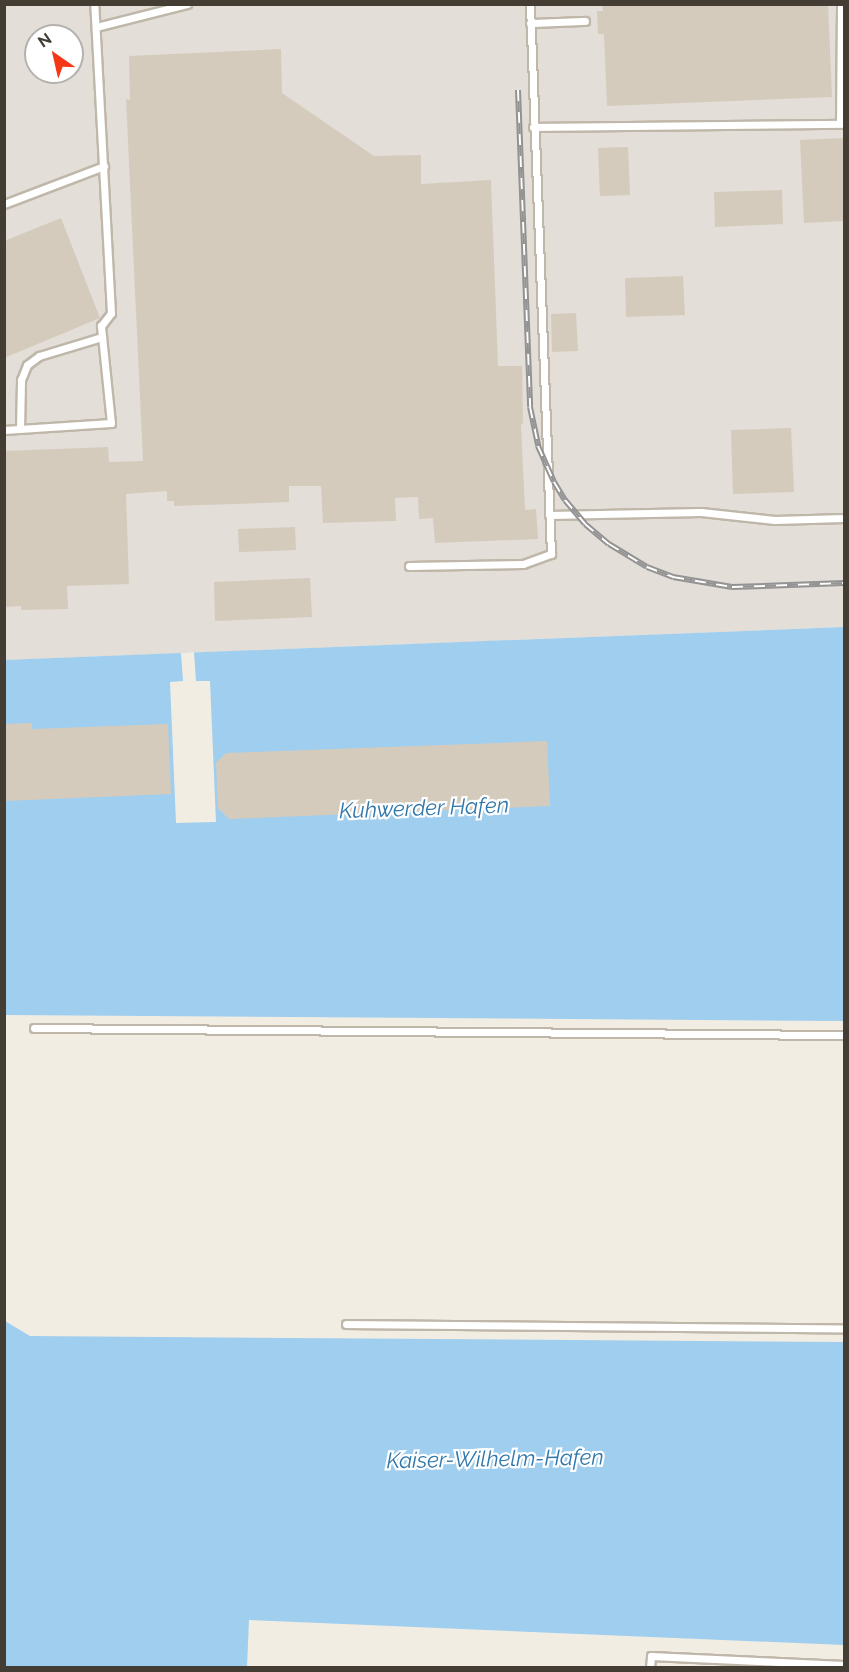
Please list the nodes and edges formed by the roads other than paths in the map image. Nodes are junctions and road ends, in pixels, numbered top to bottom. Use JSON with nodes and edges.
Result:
{"nodes":[{"id":1,"x":94,"y":4,"type":"edge"},
{"id":2,"x":187,"y":4,"type":"edge"},
{"id":3,"x":530,"y":4,"type":"edge"},
{"id":4,"x":841,"y":4,"type":"edge"},
{"id":5,"x":585,"y":21,"type":"dead end"},
{"id":6,"x":530,"y":23,"type":"junction"},
{"id":7,"x":96,"y":27,"type":"junction"},
{"id":8,"x":842,"y":124,"type":"edge"},
{"id":9,"x":533,"y":127,"type":"junction"},
{"id":10,"x":104,"y":166,"type":"junction"},
{"id":11,"x":4,"y":204,"type":"edge"},
{"id":12,"x":102,"y":337,"type":"junction"},
{"id":13,"x":20,"y":429,"type":"junction"},
{"id":14,"x":4,"y":430,"type":"edge"},
{"id":15,"x":549,"y":514,"type":"junction"},
{"id":16,"x":844,"y":518,"type":"edge"},
{"id":17,"x":409,"y":566,"type":"dead end"},
{"id":18,"x":34,"y":1028,"type":"dead end"},
{"id":19,"x":844,"y":1035,"type":"edge"},
{"id":20,"x":346,"y":1324,"type":"dead end"},
{"id":21,"x":844,"y":1328,"type":"edge"},
{"id":22,"x":844,"y":1665,"type":"edge"},
{"id":23,"x":650,"y":1668,"type":"edge"}],
"edges":[{"from":1,"to":7,"type":"lane"},
{"from":2,"to":7,"type":"lane"},
{"from":3,"to":6,"type":"lane"},
{"from":4,"to":8,"type":"lane"},
{"from":5,"to":6,"type":"lane"},
{"from":6,"to":9,"type":"lane"},
{"from":7,"to":10,"type":"lane"},
{"from":8,"to":9,"type":"lane"},
{"from":9,"to":15,"type":"lane"},
{"from":10,"to":11,"type":"lane"},
{"from":10,"to":12,"type":"lane"},
{"from":12,"to":13,"type":"lane"},
{"from":12,"to":13,"type":"lane"},
{"from":13,"to":14,"type":"lane"},
{"from":15,"to":16,"type":"lane"},
{"from":15,"to":17,"type":"lane"},
{"from":18,"to":19,"type":"lane"},
{"from":20,"to":21,"type":"lane"},
{"from":22,"to":23,"type":"lane"}]}
